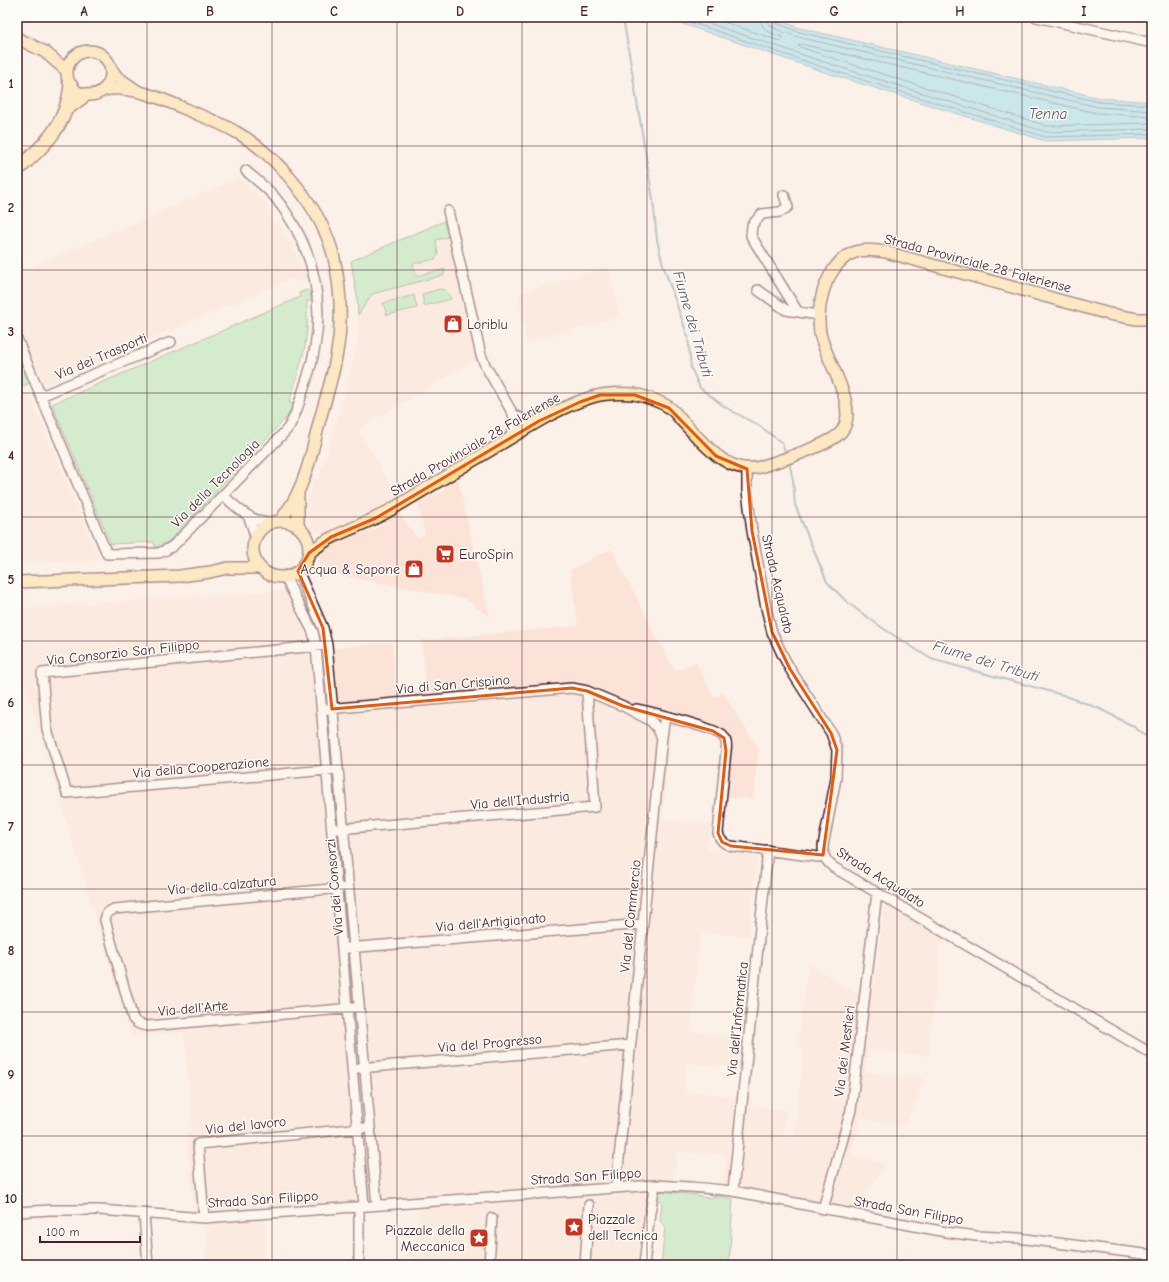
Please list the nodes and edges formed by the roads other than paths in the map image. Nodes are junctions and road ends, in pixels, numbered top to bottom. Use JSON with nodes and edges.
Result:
{"nodes":[{"id":1,"x":1036,"y":17,"type":"edge"},
{"id":2,"x":17,"y":38,"type":"edge"},
{"id":3,"x":1152,"y":43,"type":"edge"},
{"id":4,"x":45,"y":52,"type":"junction"},
{"id":5,"x":74,"y":57,"type":"junction"},
{"id":6,"x":111,"y":70,"type":"junction"},
{"id":7,"x":67,"y":71,"type":"junction"},
{"id":8,"x":71,"y":86,"type":"junction"},
{"id":9,"x":105,"y":90,"type":"junction"},
{"id":10,"x":138,"y":92,"type":"junction"},
{"id":11,"x":85,"y":95,"type":"junction"},
{"id":12,"x":66,"y":109,"type":"junction"},
{"id":13,"x":17,"y":170,"type":"edge"},
{"id":14,"x":246,"y":171,"type":"dead end"},
{"id":15,"x":784,"y":195,"type":"dead end"},
{"id":16,"x":448,"y":211,"type":"dead end"},
{"id":17,"x":758,"y":290,"type":"dead end"},
{"id":18,"x":798,"y":312,"type":"junction"},
{"id":19,"x":818,"y":315,"type":"junction"},
{"id":20,"x":1152,"y":319,"type":"edge"},
{"id":21,"x":17,"y":339,"type":"edge"},
{"id":22,"x":171,"y":342,"type":"dead end"},
{"id":23,"x":41,"y":396,"type":"junction"},
{"id":24,"x":519,"y":421,"type":"junction"},
{"id":25,"x":747,"y":469,"type":"junction"},
{"id":26,"x":299,"y":491,"type":"junction"},
{"id":27,"x":223,"y":495,"type":"junction"},
{"id":28,"x":248,"y":516,"type":"junction"},
{"id":29,"x":281,"y":520,"type":"junction"},
{"id":30,"x":267,"y":523,"type":"junction"},
{"id":31,"x":298,"y":526,"type":"junction"},
{"id":32,"x":306,"y":535,"type":"junction"},
{"id":33,"x":255,"y":536,"type":"junction"},
{"id":34,"x":332,"y":537,"type":"junction"},
{"id":35,"x":252,"y":552,"type":"junction"},
{"id":36,"x":309,"y":554,"type":"junction"},
{"id":37,"x":228,"y":568,"type":"junction"},
{"id":38,"x":260,"y":568,"type":"junction"},
{"id":39,"x":298,"y":571,"type":"junction"},
{"id":40,"x":285,"y":577,"type":"junction"},
{"id":41,"x":17,"y":582,"type":"edge"},
{"id":42,"x":327,"y":645,"type":"junction"},
{"id":43,"x":316,"y":646,"type":"junction"},
{"id":44,"x":586,"y":691,"type":"junction"},
{"id":45,"x":623,"y":706,"type":"junction"},
{"id":46,"x":321,"y":709,"type":"junction"},
{"id":47,"x":332,"y":709,"type":"junction"},
{"id":48,"x":665,"y":718,"type":"junction"},
{"id":49,"x":651,"y":721,"type":"junction"},
{"id":50,"x":662,"y":738,"type":"junction"},
{"id":51,"x":338,"y":769,"type":"junction"},
{"id":52,"x":326,"y":770,"type":"junction"},
{"id":53,"x":67,"y":792,"type":"joint"},
{"id":54,"x":343,"y":828,"type":"junction"},
{"id":55,"x":331,"y":829,"type":"junction"},
{"id":56,"x":768,"y":850,"type":"junction"},
{"id":57,"x":823,"y":855,"type":"junction"},
{"id":58,"x":348,"y":888,"type":"junction"},
{"id":59,"x":336,"y":889,"type":"junction"},
{"id":60,"x":877,"y":893,"type":"junction"},
{"id":61,"x":105,"y":920,"type":"joint"},
{"id":62,"x":643,"y":924,"type":"junction"},
{"id":63,"x":354,"y":947,"type":"junction"},
{"id":64,"x":341,"y":948,"type":"junction"},
{"id":65,"x":359,"y":1008,"type":"junction"},
{"id":66,"x":347,"y":1009,"type":"junction"},
{"id":67,"x":630,"y":1045,"type":"junction"},
{"id":68,"x":1152,"y":1054,"type":"edge"},
{"id":69,"x":365,"y":1068,"type":"junction"},
{"id":70,"x":352,"y":1069,"type":"junction"},
{"id":71,"x":370,"y":1128,"type":"junction"},
{"id":72,"x":357,"y":1129,"type":"junction"},
{"id":73,"x":655,"y":1185,"type":"junction"},
{"id":74,"x":616,"y":1188,"type":"junction"},
{"id":75,"x":734,"y":1191,"type":"junction"},
{"id":76,"x":377,"y":1205,"type":"junction"},
{"id":77,"x":588,"y":1205,"type":"dead end"},
{"id":78,"x":362,"y":1206,"type":"junction"},
{"id":79,"x":823,"y":1209,"type":"junction"},
{"id":80,"x":20,"y":1211,"type":"edge"},
{"id":81,"x":144,"y":1214,"type":"junction"},
{"id":82,"x":204,"y":1218,"type":"junction"},
{"id":83,"x":492,"y":1218,"type":"dead end"},
{"id":84,"x":1152,"y":1255,"type":"edge"},
{"id":85,"x":148,"y":1265,"type":"edge"},
{"id":86,"x":359,"y":1265,"type":"edge"},
{"id":87,"x":489,"y":1265,"type":"edge"},
{"id":88,"x":585,"y":1265,"type":"edge"},
{"id":89,"x":644,"y":1265,"type":"edge"}],
"edges":[{"from":1,"to":3,"type":"street"},
{"from":2,"to":4,"type":"main road"},
{"from":4,"to":5,"type":"main road"},
{"from":4,"to":7,"type":"main road"},
{"from":5,"to":6,"type":"main road"},
{"from":5,"to":7,"type":"main road"},
{"from":6,"to":9,"type":"main road"},
{"from":6,"to":10,"type":"main road"},
{"from":7,"to":8,"type":"main road"},
{"from":8,"to":11,"type":"main road"},
{"from":8,"to":12,"type":"highway"},
{"from":9,"to":10,"type":"main road"},
{"from":9,"to":11,"type":"main road"},
{"from":10,"to":26,"type":"main road"},
{"from":11,"to":12,"type":"highway"},
{"from":12,"to":13,"type":"highway"},
{"from":14,"to":27,"type":"street","name":"Via della Tecnologia"},
{"from":15,"to":18,"type":"street"},
{"from":16,"to":24,"type":"street"},
{"from":17,"to":18,"type":"street"},
{"from":18,"to":19,"type":"street"},
{"from":19,"to":20,"type":"main road","name":"Strada Provinciale 28 Faleriense"},
{"from":19,"to":25,"type":"main road","name":"Strada Provinciale 28 Faleriense"},
{"from":21,"to":23,"type":"street","name":"Via della Tecnologia"},
{"from":22,"to":23,"type":"street","name":"Via dei Trasporti"},
{"from":23,"to":27,"type":"street","name":"Via della Tecnologia"},
{"from":24,"to":25,"type":"main road","name":"Strada Provinciale 28 Faleriense"},
{"from":24,"to":34,"type":"main road","name":"Strada Provinciale 28 Faleriense"},
{"from":25,"to":57,"type":"street","name":"Strada Acqualato"},
{"from":26,"to":29,"type":"main road"},
{"from":26,"to":31,"type":"main road"},
{"from":27,"to":28,"type":"street"},
{"from":28,"to":30,"type":"street"},
{"from":28,"to":33,"type":"street"},
{"from":29,"to":30,"type":"main road"},
{"from":29,"to":31,"type":"main road"},
{"from":30,"to":33,"type":"main road"},
{"from":31,"to":32,"type":"main road"},
{"from":32,"to":34,"type":"main road","name":"Strada Provinciale 28 Faleriense"},
{"from":32,"to":36,"type":"main road"},
{"from":33,"to":35,"type":"main road"},
{"from":34,"to":36,"type":"main road","name":"Strada Provinciale 28 Faleriense"},
{"from":35,"to":37,"type":"main road"},
{"from":35,"to":38,"type":"main road"},
{"from":36,"to":39,"type":"main road"},
{"from":37,"to":38,"type":"main road"},
{"from":37,"to":41,"type":"main road"},
{"from":38,"to":40,"type":"main road"},
{"from":39,"to":40,"type":"main road"},
{"from":39,"to":42,"type":"street","name":"Via dei Consorzi"},
{"from":40,"to":43,"type":"street","name":"Via dei Consorzi"},
{"from":42,"to":43,"type":"street","name":"Via Consorzio San Filippo"},
{"from":42,"to":47,"type":"street","name":"Via dei Consorzi"},
{"from":43,"to":46,"type":"street","name":"Via dei Consorzi"},
{"from":43,"to":53,"type":"street","name":"Via Consorzio San Filippo"},
{"from":44,"to":45,"type":"street"},
{"from":44,"to":47,"type":"street","name":"Via di San Crispino"},
{"from":44,"to":54,"type":"street","name":"Via dell'Industria"},
{"from":45,"to":48,"type":"street"},
{"from":45,"to":49,"type":"street"},
{"from":46,"to":47,"type":"street","name":"Via di San Crispino"},
{"from":46,"to":52,"type":"street","name":"Via dei Consorzi"},
{"from":47,"to":51,"type":"street","name":"Via dei Consorzi"},
{"from":48,"to":49,"type":"street"},
{"from":48,"to":50,"type":"street","name":"Via del Commercio"},
{"from":48,"to":56,"type":"street"},
{"from":49,"to":50,"type":"street"},
{"from":50,"to":62,"type":"street","name":"Via del Commercio"},
{"from":51,"to":52,"type":"street","name":"Via della Cooperazione"},
{"from":51,"to":54,"type":"street","name":"Via dei Consorzi"},
{"from":52,"to":53,"type":"street","name":"Via della Cooperazione"},
{"from":52,"to":55,"type":"street","name":"Via dei Consorzi"},
{"from":54,"to":55,"type":"street","name":"Via dell'Industria"},
{"from":54,"to":58,"type":"street","name":"Via dei Consorzi"},
{"from":55,"to":59,"type":"street","name":"Via dei Consorzi"},
{"from":56,"to":57,"type":"street"},
{"from":56,"to":75,"type":"street","name":"Via dell'Informatica"},
{"from":57,"to":60,"type":"street","name":"Strada Acqualato"},
{"from":58,"to":59,"type":"street","name":"Via della calzatura"},
{"from":58,"to":63,"type":"street","name":"Via dei Consorzi"},
{"from":59,"to":61,"type":"street","name":"Via della calzatura"},
{"from":59,"to":64,"type":"street","name":"Via dei Consorzi"},
{"from":60,"to":68,"type":"street","name":"Strada Acqualato"},
{"from":60,"to":79,"type":"street","name":"Via dei Mestieri"},
{"from":61,"to":66,"type":"street","name":"Via dell'Arte"},
{"from":62,"to":63,"type":"street","name":"Via dell'Artigianato"},
{"from":62,"to":67,"type":"street","name":"Via del Commercio"},
{"from":63,"to":64,"type":"street","name":"Via dell'Artigianato"},
{"from":63,"to":65,"type":"street","name":"Via dei Consorzi"},
{"from":64,"to":66,"type":"street","name":"Via dei Consorzi"},
{"from":65,"to":66,"type":"street","name":"Via dell'Arte"},
{"from":65,"to":69,"type":"street","name":"Via dei Consorzi"},
{"from":66,"to":70,"type":"street","name":"Via dei Consorzi"},
{"from":67,"to":69,"type":"street","name":"Via del Progresso"},
{"from":67,"to":74,"type":"street","name":"Via del Commercio"},
{"from":69,"to":70,"type":"street","name":"Via del Progresso"},
{"from":69,"to":71,"type":"street","name":"Via dei Consorzi"},
{"from":70,"to":72,"type":"street","name":"Via dei Consorzi"},
{"from":71,"to":72,"type":"street","name":"Via del lavoro"},
{"from":71,"to":76,"type":"street","name":"Via dei Consorzi"},
{"from":72,"to":78,"type":"street","name":"Via dei Consorzi"},
{"from":72,"to":82,"type":"street","name":"Via del lavoro"},
{"from":73,"to":74,"type":"street","name":"Strada San Filippo"},
{"from":73,"to":75,"type":"street","name":"Strada San Filippo"},
{"from":73,"to":89,"type":"street"},
{"from":74,"to":76,"type":"street","name":"Strada San Filippo"},
{"from":75,"to":79,"type":"street","name":"Strada San Filippo"},
{"from":76,"to":78,"type":"street","name":"Strada San Filippo"},
{"from":77,"to":88,"type":"street"},
{"from":78,"to":82,"type":"street","name":"Strada San Filippo"},
{"from":78,"to":86,"type":"street","name":"Via dei Consorzi"},
{"from":79,"to":84,"type":"street","name":"Strada San Filippo"},
{"from":80,"to":81,"type":"street","name":"Strada San Filippo"},
{"from":81,"to":82,"type":"street","name":"Strada San Filippo"},
{"from":81,"to":85,"type":"street"},
{"from":83,"to":87,"type":"street"}]}
